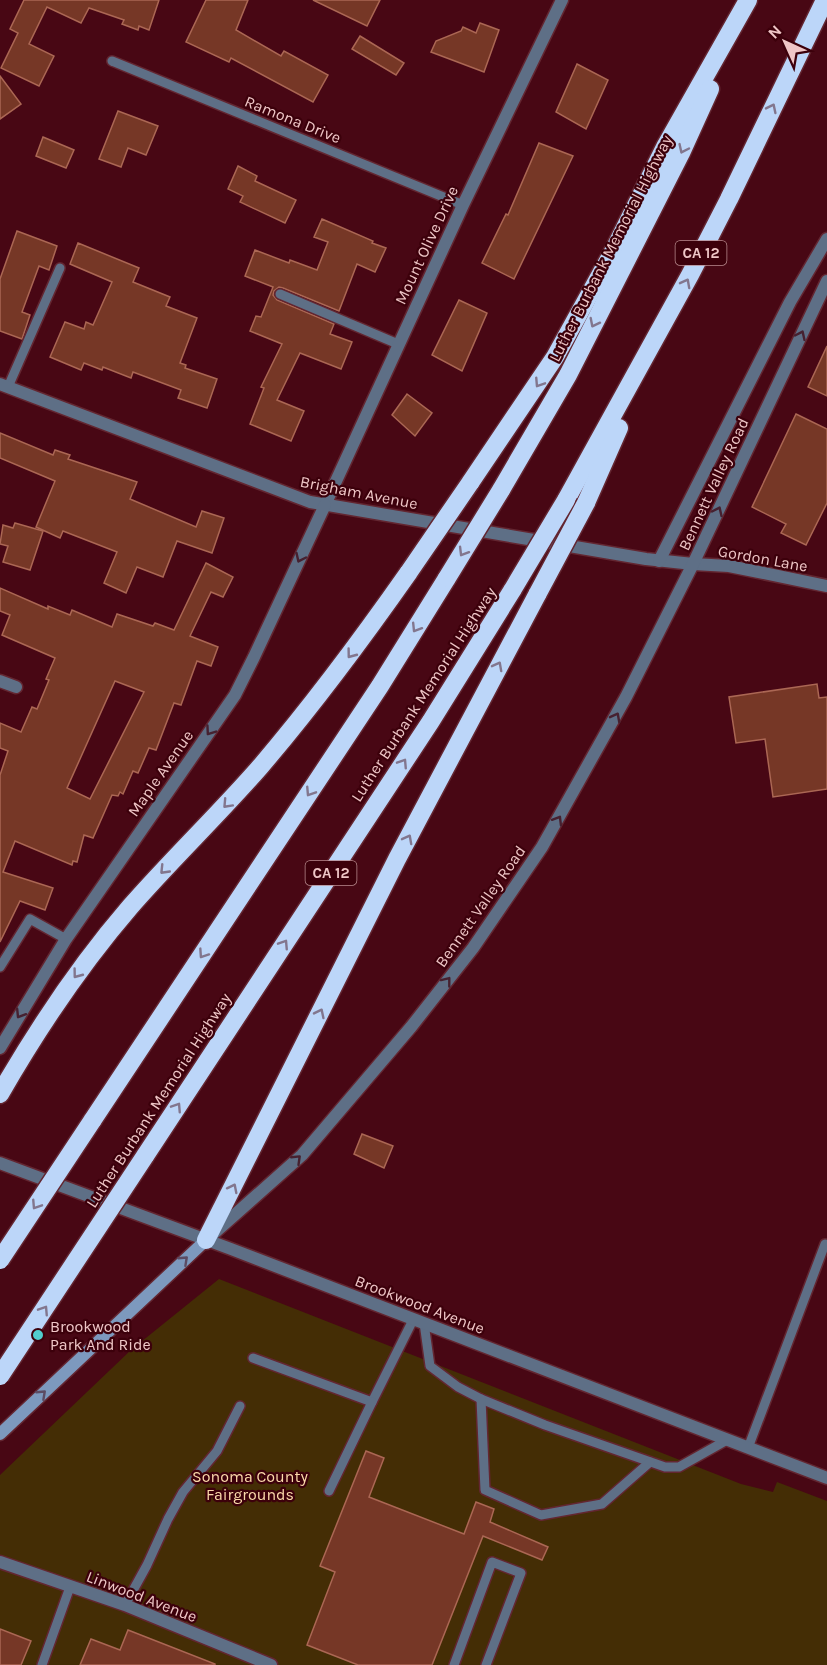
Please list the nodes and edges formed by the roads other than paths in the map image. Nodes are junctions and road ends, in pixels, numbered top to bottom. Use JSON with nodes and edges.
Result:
{"nodes":[{"id":1,"x":562,"y":0,"type":"edge"},
{"id":2,"x":749,"y":0,"type":"edge"},
{"id":3,"x":825,"y":0,"type":"edge"},
{"id":4,"x":112,"y":61,"type":"dead end"},
{"id":5,"x":463,"y":205,"type":"junction"},
{"id":6,"x":827,"y":239,"type":"edge"},
{"id":7,"x":60,"y":268,"type":"dead end"},
{"id":8,"x":827,"y":281,"type":"edge"},
{"id":9,"x":280,"y":294,"type":"dead end"},
{"id":10,"x":672,"y":309,"type":"junction"},
{"id":11,"x":398,"y":344,"type":"junction"},
{"id":12,"x":4,"y":386,"type":"edge"},
{"id":13,"x":325,"y":505,"type":"junction"},
{"id":14,"x":659,"y":561,"type":"junction"},
{"id":15,"x":693,"y":564,"type":"junction"},
{"id":16,"x":826,"y":584,"type":"edge"},
{"id":17,"x":0,"y":681,"type":"edge"},
{"id":18,"x":16,"y":687,"type":"dead end"},
{"id":19,"x":66,"y":939,"type":"junction"},
{"id":20,"x":0,"y":967,"type":"edge"},
{"id":21,"x":0,"y":1048,"type":"edge"},
{"id":22,"x":0,"y":1094,"type":"edge"},
{"id":23,"x":0,"y":1163,"type":"edge"},
{"id":24,"x":206,"y":1240,"type":"junction"},
{"id":25,"x":825,"y":1244,"type":"dead end"},
{"id":26,"x":0,"y":1260,"type":"edge"},
{"id":27,"x":418,"y":1322,"type":"junction"},
{"id":28,"x":253,"y":1358,"type":"dead end"},
{"id":29,"x":0,"y":1376,"type":"edge"},
{"id":30,"x":481,"y":1399,"type":"junction"},
{"id":31,"x":372,"y":1402,"type":"junction"},
{"id":32,"x":240,"y":1406,"type":"dead end"},
{"id":33,"x":0,"y":1434,"type":"edge"},
{"id":34,"x":727,"y":1440,"type":"junction"},
{"id":35,"x":748,"y":1448,"type":"junction"},
{"id":36,"x":650,"y":1462,"type":"junction"},
{"id":37,"x":827,"y":1478,"type":"edge"},
{"id":38,"x":329,"y":1491,"type":"dead end"},
{"id":39,"x":0,"y":1562,"type":"edge"},
{"id":40,"x":70,"y":1587,"type":"junction"},
{"id":41,"x":125,"y":1605,"type":"junction"},
{"id":42,"x":42,"y":1665,"type":"edge"},
{"id":43,"x":271,"y":1665,"type":"edge"},
{"id":44,"x":454,"y":1665,"type":"edge"},
{"id":45,"x":486,"y":1665,"type":"edge"}],
"edges":[{"from":1,"to":5,"type":"street","name":"Mount Olive Drive"},
{"from":2,"to":22,"type":"highway","one_way":true,"bridge":true},
{"from":2,"to":26,"type":"highway","name":"Luther Burbank Memorial Highway","one_way":true,"bridge":true},
{"from":10,"to":3,"type":"highway","name":"Luther Burbank Memorial Highway","number":"CA 12","one_way":true},
{"from":4,"to":5,"type":"lane","name":"Ramona Drive"},
{"from":5,"to":11,"type":"street","name":"Mount Olive Drive"},
{"from":6,"to":14,"type":"street","name":"Bennett Valley Road"},
{"from":7,"to":12,"type":"lane"},
{"from":15,"to":8,"type":"street","name":"Bennett Valley Road","one_way":true},
{"from":9,"to":11,"type":"lane"},
{"from":24,"to":10,"type":"highway","one_way":true,"bridge":true},
{"from":29,"to":10,"type":"highway","name":"Luther Burbank Memorial Highway","number":"CA 12","one_way":true,"bridge":true},
{"from":11,"to":13,"type":"street","name":"Mount Olive Drive"},
{"from":12,"to":13,"type":"street","name":"Brigham Avenue"},
{"from":13,"to":14,"type":"street","name":"Brigham Avenue"},
{"from":13,"to":19,"type":"street","name":"Maple Avenue","one_way":true},
{"from":14,"to":15,"type":"street","name":"Brigham Avenue"},
{"from":15,"to":16,"type":"street","name":"Gordon Lane"},
{"from":24,"to":15,"type":"street","name":"Bennett Valley Road","one_way":true},
{"from":17,"to":18,"type":"street"},
{"from":19,"to":20,"type":"lane"},
{"from":19,"to":21,"type":"street","name":"Maple Avenue","one_way":true},
{"from":23,"to":24,"type":"street","name":"Brookwood Avenue"},
{"from":24,"to":27,"type":"street","name":"Brookwood Avenue"},
{"from":33,"to":24,"type":"main road","name":"Bennett Valley Road","one_way":true},
{"from":25,"to":35,"type":"lane"},
{"from":27,"to":30,"type":"lane"},
{"from":27,"to":31,"type":"lane"},
{"from":27,"to":34,"type":"street","name":"Brookwood Avenue"},
{"from":28,"to":31,"type":"lane"},
{"from":30,"to":36,"type":"lane"},
{"from":30,"to":36,"type":"lane"},
{"from":31,"to":38,"type":"lane"},
{"from":32,"to":41,"type":"lane"},
{"from":34,"to":35,"type":"street","name":"Brookwood Avenue"},
{"from":34,"to":36,"type":"lane"},
{"from":35,"to":37,"type":"street","name":"Brookwood Avenue"},
{"from":39,"to":40,"type":"street","name":"Linwood Avenue"},
{"from":40,"to":41,"type":"street","name":"Linwood Avenue"},
{"from":40,"to":42,"type":"lane"},
{"from":41,"to":43,"type":"street","name":"Linwood Avenue"},
{"from":44,"to":45,"type":"lane"}]}
